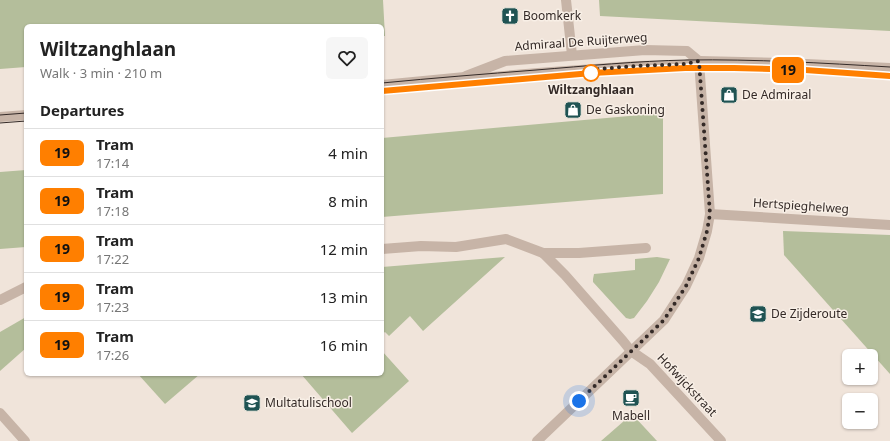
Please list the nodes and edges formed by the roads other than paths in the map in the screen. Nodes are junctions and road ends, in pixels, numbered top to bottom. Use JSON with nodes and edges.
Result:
{"nodes":[{"id":1,"x":566,"y":0,"type":"edge"},
{"id":2,"x":572,"y":55,"type":"junction"},
{"id":3,"x":699,"y":61,"type":"junction"},
{"id":4,"x":890,"y":68,"type":"edge"},
{"id":5,"x":465,"y":77,"type":"junction"},
{"id":6,"x":384,"y":85,"type":"edge"},
{"id":7,"x":24,"y":115,"type":"edge"},
{"id":8,"x":0,"y":117,"type":"edge"},
{"id":9,"x":710,"y":214,"type":"junction"},
{"id":10,"x":890,"y":225,"type":"edge"},
{"id":11,"x":646,"y":248,"type":"dead end"},
{"id":12,"x":384,"y":249,"type":"edge"},
{"id":13,"x":543,"y":253,"type":"junction"},
{"id":14,"x":24,"y":288,"type":"edge"},
{"id":15,"x":0,"y":300,"type":"edge"},
{"id":16,"x":631,"y":351,"type":"junction"},
{"id":17,"x":0,"y":413,"type":"edge"},
{"id":18,"x":25,"y":441,"type":"edge"},
{"id":19,"x":537,"y":441,"type":"edge"},
{"id":20,"x":721,"y":441,"type":"edge"}],
"edges":[{"from":1,"to":2,"type":"street"},
{"from":2,"to":3,"type":"street","name":"Admiraal De Ruijterweg"},
{"from":2,"to":5,"type":"street","name":"Admiraal De Ruijterweg"},
{"from":3,"to":4,"type":"street","name":"Admiraal De Ruijterweg"},
{"from":3,"to":5,"type":"street","name":"Admiraal De Ruijterweg"},
{"from":3,"to":9,"type":"street"},
{"from":5,"to":6,"type":"street","name":"Admiraal De Ruijterweg"},
{"from":7,"to":8,"type":"street"},
{"from":9,"to":10,"type":"street","name":"Hertspieghelweg"},
{"from":9,"to":16,"type":"street"},
{"from":11,"to":13,"type":"street"},
{"from":12,"to":13,"type":"street"},
{"from":13,"to":16,"type":"street","name":"Hofwijckstraat"},
{"from":14,"to":15,"type":"street"},
{"from":16,"to":19,"type":"street"},
{"from":16,"to":20,"type":"street","name":"Hofwijckstraat"},
{"from":17,"to":18,"type":"street"}]}
